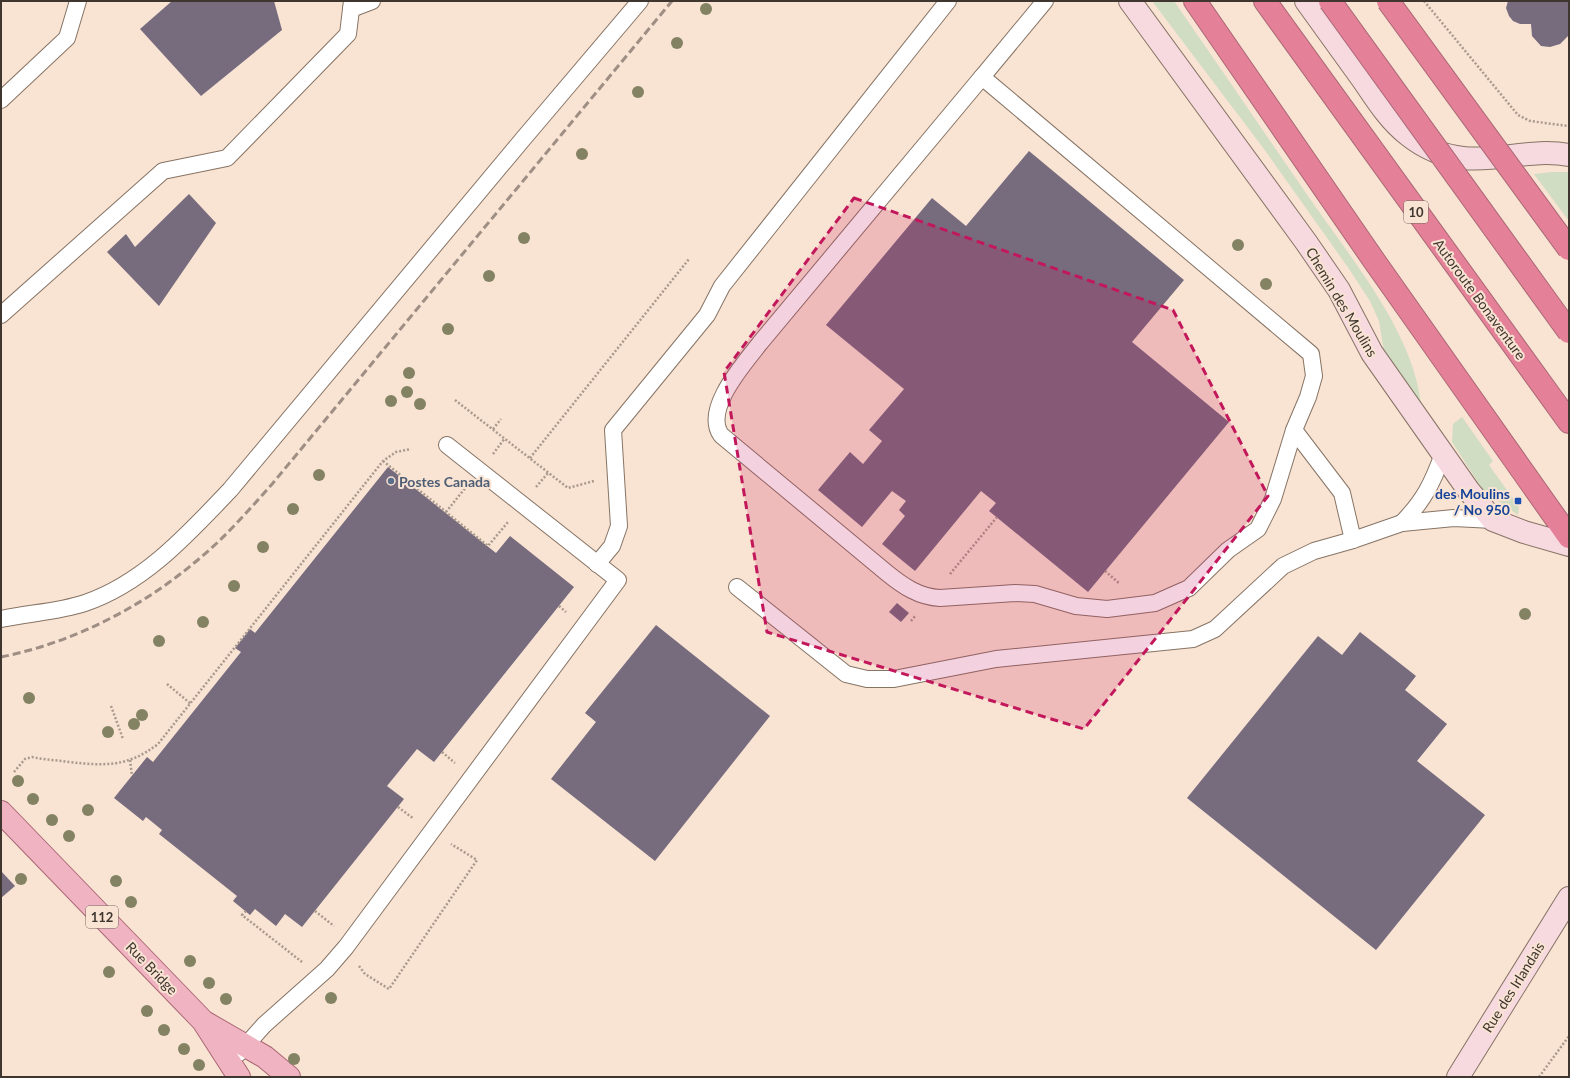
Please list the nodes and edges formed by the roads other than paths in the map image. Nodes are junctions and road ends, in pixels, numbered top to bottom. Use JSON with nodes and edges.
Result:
{"nodes":[{"id":1,"x":78,"y":1,"type":"edge"},
{"id":2,"x":372,"y":1,"type":"edge"},
{"id":3,"x":640,"y":1,"type":"edge"},
{"id":4,"x":948,"y":1,"type":"edge"},
{"id":5,"x":1045,"y":1,"type":"edge"},
{"id":6,"x":1130,"y":1,"type":"edge"},
{"id":7,"x":1195,"y":1,"type":"edge"},
{"id":8,"x":1264,"y":1,"type":"edge"},
{"id":9,"x":1306,"y":1,"type":"edge"},
{"id":10,"x":1330,"y":1,"type":"edge"},
{"id":11,"x":1388,"y":1,"type":"edge"},
{"id":12,"x":351,"y":5,"type":"edge"},
{"id":13,"x":982,"y":77,"type":"junction"},
{"id":14,"x":1,"y":100,"type":"edge"},
{"id":15,"x":1569,"y":155,"type":"edge"},
{"id":16,"x":1569,"y":249,"type":"edge"},
{"id":17,"x":1,"y":315,"type":"edge"},
{"id":18,"x":1569,"y":332,"type":"edge"},
{"id":19,"x":1569,"y":422,"type":"edge"},
{"id":20,"x":1294,"y":430,"type":"junction"},
{"id":21,"x":446,"y":445,"type":"dead end"},
{"id":22,"x":1443,"y":454,"type":"junction"},
{"id":23,"x":1493,"y":520,"type":"junction"},
{"id":24,"x":1402,"y":523,"type":"junction"},
{"id":25,"x":1569,"y":537,"type":"edge"},
{"id":26,"x":1353,"y":540,"type":"junction"},
{"id":27,"x":1569,"y":545,"type":"edge"},
{"id":28,"x":597,"y":564,"type":"junction"},
{"id":29,"x":737,"y":587,"type":"dead end"},
{"id":30,"x":1,"y":618,"type":"edge"},
{"id":31,"x":1,"y":812,"type":"edge"},
{"id":32,"x":1569,"y":898,"type":"edge"},
{"id":33,"x":203,"y":1021,"type":"junction"},
{"id":34,"x":246,"y":1046,"type":"junction"},
{"id":35,"x":234,"y":1070,"type":"edge"},
{"id":36,"x":289,"y":1077,"type":"edge"},
{"id":37,"x":1458,"y":1077,"type":"edge"}],
"edges":[{"from":1,"to":14,"type":"lane"},
{"from":2,"to":12,"type":"lane"},
{"from":3,"to":30,"type":"lane"},
{"from":4,"to":28,"type":"lane"},
{"from":5,"to":13,"type":"lane"},
{"from":6,"to":22,"type":"street","name":"Chemin des Moulins"},
{"from":7,"to":25,"type":"highway"},
{"from":8,"to":19,"type":"highway","name":"Autoroute Bonaventure","number":"10"},
{"from":9,"to":15,"type":"street"},
{"from":10,"to":18,"type":"highway","bridge":true},
{"from":11,"to":16,"type":"highway","bridge":true},
{"from":12,"to":17,"type":"lane"},
{"from":13,"to":20,"type":"lane"},
{"from":13,"to":20,"type":"lane"},
{"from":20,"to":26,"type":"lane"},
{"from":21,"to":28,"type":"lane"},
{"from":22,"to":23,"type":"street","name":"Chemin des Moulins"},
{"from":22,"to":24,"type":"lane"},
{"from":23,"to":24,"type":"lane"},
{"from":23,"to":27,"type":"street","name":"Chemin des Moulins"},
{"from":24,"to":26,"type":"lane"},
{"from":26,"to":29,"type":"lane"},
{"from":28,"to":34,"type":"lane"},
{"from":31,"to":33,"type":"main road","name":"Rue Bridge","number":"112"},
{"from":32,"to":37,"type":"street","name":"Rue des Irlandais"},
{"from":33,"to":34,"type":"main road","name":"Rue Bridge","number":"112"},
{"from":33,"to":35,"type":"main road","name":"Rue Bridge","number":"112"},
{"from":34,"to":35,"type":"lane"},
{"from":34,"to":36,"type":"main road","name":"Rue Bridge","number":"112"}]}
